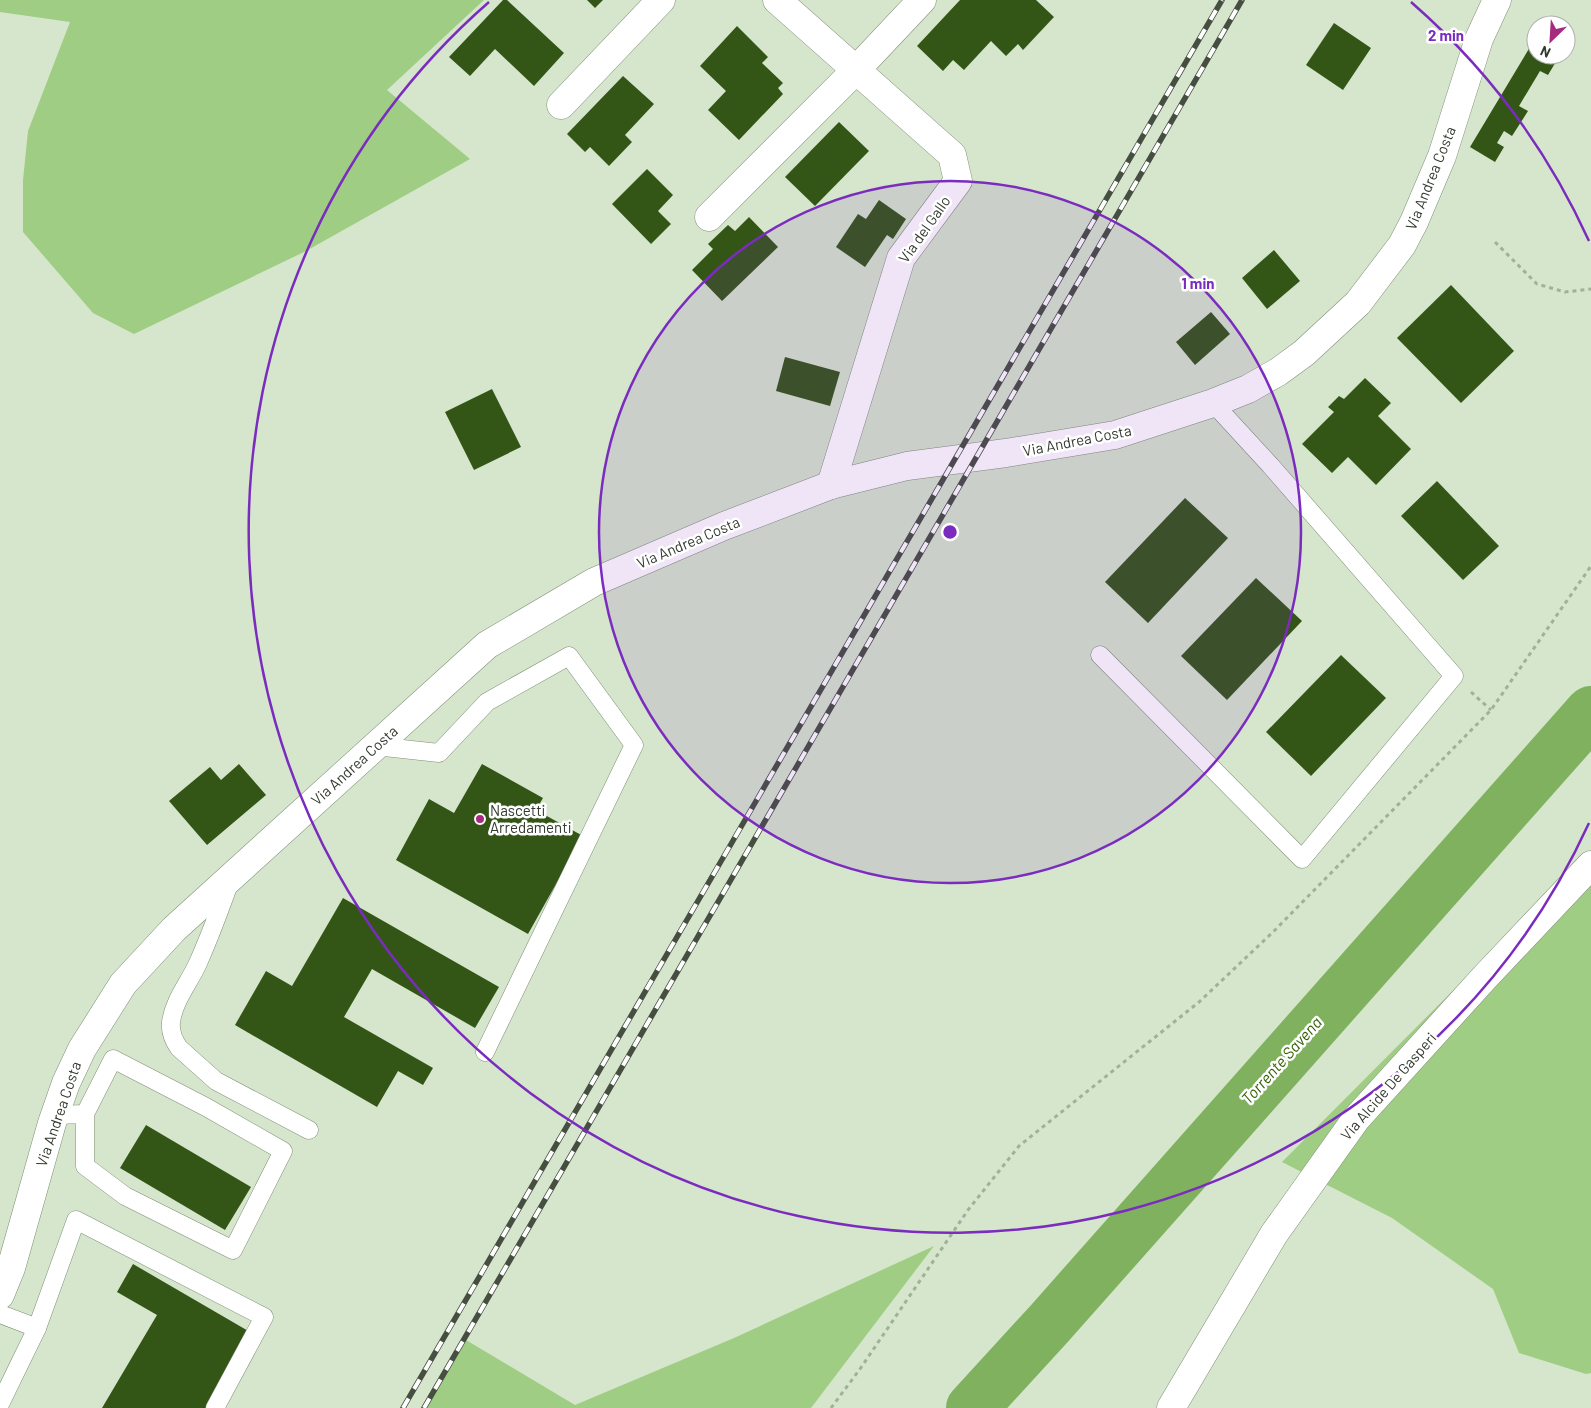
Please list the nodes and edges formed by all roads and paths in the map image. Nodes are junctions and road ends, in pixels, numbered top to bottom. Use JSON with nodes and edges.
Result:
{"nodes":[{"id":1,"x":661,"y":0,"type":"edge"},
{"id":2,"x":777,"y":0,"type":"edge"},
{"id":3,"x":922,"y":0,"type":"edge"},
{"id":4,"x":1496,"y":0,"type":"edge"},
{"id":5,"x":855,"y":71,"type":"junction"},
{"id":6,"x":561,"y":105,"type":"dead end"},
{"id":7,"x":709,"y":217,"type":"dead end"},
{"id":8,"x":1495,"y":242,"type":"dead end"},
{"id":9,"x":1591,"y":289,"type":"edge"},
{"id":10,"x":1214,"y":403,"type":"junction"},
{"id":11,"x":831,"y":485,"type":"junction"},
{"id":12,"x":1591,"y":566,"type":"edge"},
{"id":13,"x":1100,"y":655,"type":"dead end"},
{"id":14,"x":375,"y":746,"type":"junction"},
{"id":15,"x":1591,"y":865,"type":"edge"},
{"id":16,"x":232,"y":876,"type":"junction"},
{"id":17,"x":485,"y":1052,"type":"dead end"},
{"id":18,"x":85,"y":1114,"type":"junction"},
{"id":19,"x":55,"y":1115,"type":"junction"},
{"id":20,"x":309,"y":1130,"type":"dead end"},
{"id":21,"x":0,"y":1295,"type":"edge"},
{"id":22,"x":0,"y":1314,"type":"edge"},
{"id":23,"x":37,"y":1328,"type":"junction"},
{"id":24,"x":0,"y":1404,"type":"edge"},
{"id":25,"x":215,"y":1408,"type":"edge"},
{"id":26,"x":831,"y":1408,"type":"edge"},
{"id":27,"x":1171,"y":1408,"type":"edge"}],
"edges":[{"from":1,"to":6,"type":"main road"},
{"from":2,"to":5,"type":"main road","name":"Via del Gallo"},
{"from":3,"to":5,"type":"main road"},
{"from":4,"to":10,"type":"main road","name":"Via Andrea Costa"},
{"from":5,"to":7,"type":"main road"},
{"from":5,"to":11,"type":"main road","name":"Via del Gallo"},
{"from":8,"to":9,"type":"path"},
{"from":10,"to":11,"type":"main road","name":"Via Andrea Costa"},
{"from":10,"to":13,"type":"lane"},
{"from":11,"to":14,"type":"main road","name":"Via Andrea Costa"},
{"from":12,"to":26,"type":"path"},
{"from":14,"to":16,"type":"main road","name":"Via Andrea Costa"},
{"from":14,"to":17,"type":"lane"},
{"from":15,"to":27,"type":"main road","name":"Via Alcide De Gasperi"},
{"from":16,"to":19,"type":"main road","name":"Via Andrea Costa"},
{"from":16,"to":20,"type":"lane"},
{"from":18,"to":18,"type":"lane"},
{"from":18,"to":19,"type":"lane"},
{"from":19,"to":21,"type":"main road","name":"Via Andrea Costa"},
{"from":22,"to":23,"type":"lane"},
{"from":23,"to":24,"type":"lane"},
{"from":23,"to":25,"type":"lane"}]}
